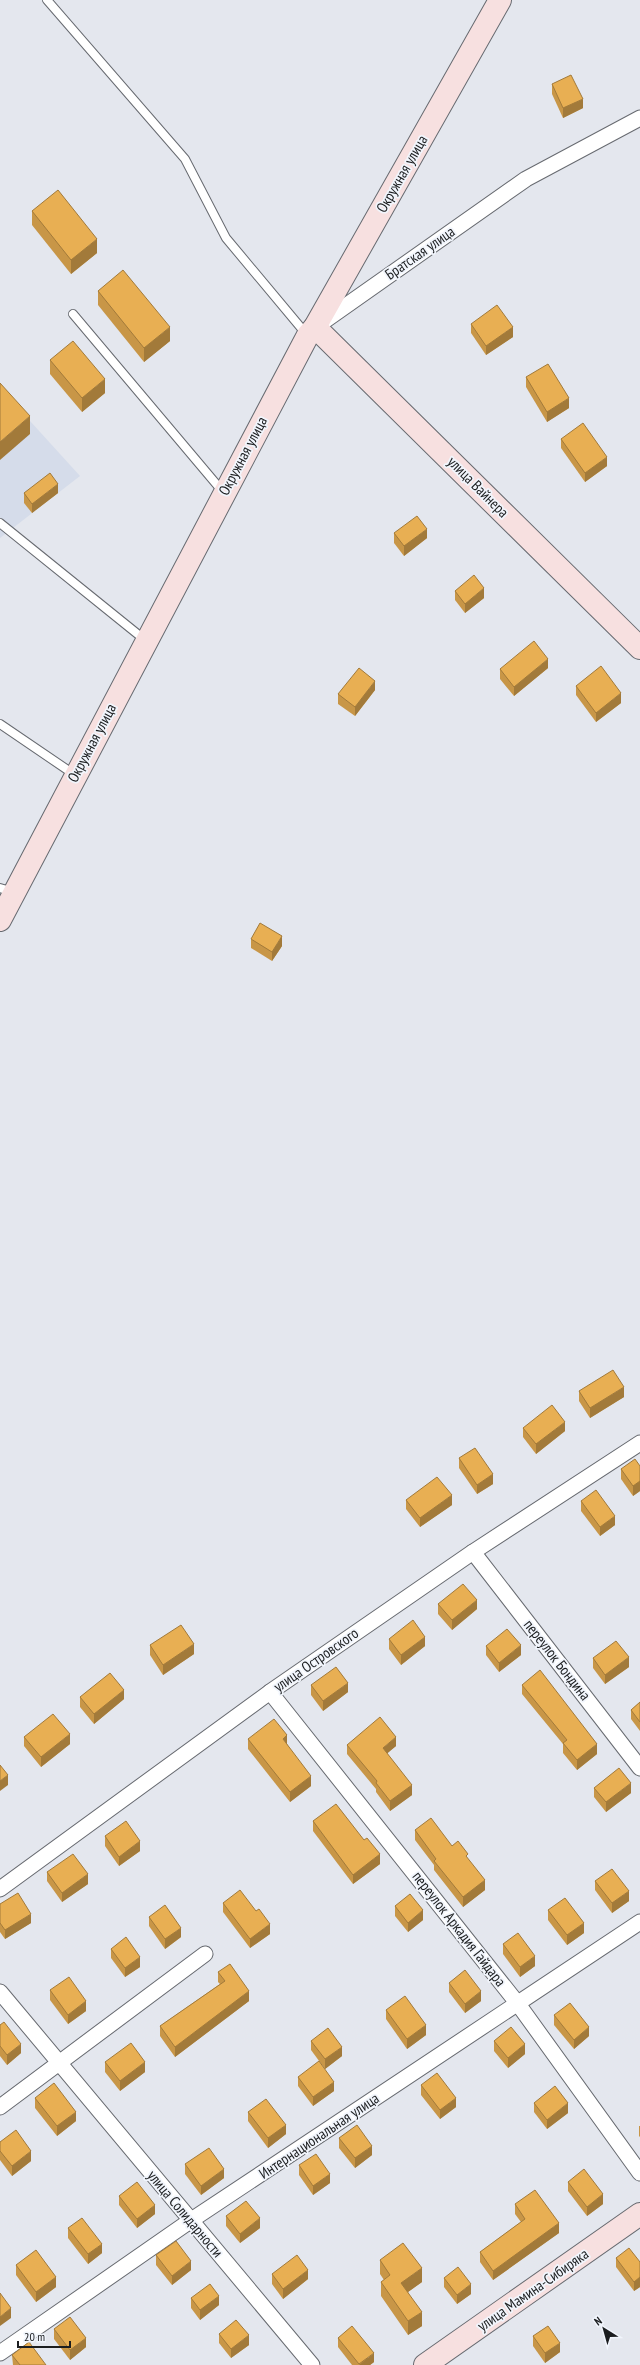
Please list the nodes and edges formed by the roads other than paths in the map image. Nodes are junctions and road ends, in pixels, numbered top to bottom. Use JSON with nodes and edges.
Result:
{"nodes":[{"id":1,"x":47,"y":0,"type":"edge"},
{"id":2,"x":500,"y":0,"type":"edge"},
{"id":3,"x":640,"y":118,"type":"edge"},
{"id":4,"x":73,"y":314,"type":"dead end"},
{"id":5,"x":312,"y":331,"type":"junction"},
{"id":6,"x":223,"y":493,"type":"junction"},
{"id":7,"x":0,"y":523,"type":"edge"},
{"id":8,"x":145,"y":640,"type":"junction"},
{"id":9,"x":640,"y":648,"type":"edge"},
{"id":10,"x":0,"y":724,"type":"edge"},
{"id":11,"x":75,"y":775,"type":"junction"},
{"id":12,"x":7,"y":890,"type":"edge"},
{"id":13,"x":0,"y":920,"type":"edge"},
{"id":14,"x":640,"y":1443,"type":"edge"},
{"id":15,"x":474,"y":1552,"type":"junction"},
{"id":16,"x":270,"y":1692,"type":"junction"},
{"id":17,"x":640,"y":1768,"type":"edge"},
{"id":18,"x":0,"y":1889,"type":"edge"},
{"id":19,"x":640,"y":1922,"type":"edge"},
{"id":20,"x":205,"y":1954,"type":"dead end"},
{"id":21,"x":0,"y":1992,"type":"edge"},
{"id":22,"x":518,"y":2004,"type":"junction"},
{"id":23,"x":59,"y":2063,"type":"junction"},
{"id":24,"x":0,"y":2107,"type":"edge"},
{"id":25,"x":640,"y":2173,"type":"edge"},
{"id":26,"x":640,"y":2214,"type":"edge"},
{"id":27,"x":190,"y":2221,"type":"junction"},
{"id":28,"x":0,"y":2353,"type":"edge"},
{"id":29,"x":312,"y":2365,"type":"edge"},
{"id":30,"x":425,"y":2365,"type":"edge"}],
"edges":[{"from":1,"to":5,"type":"lane"},
{"from":2,"to":5,"type":"street","name":"Окружная улица"},
{"from":3,"to":5,"type":"street","name":"Братская улица"},
{"from":4,"to":6,"type":"lane"},
{"from":5,"to":6,"type":"street","name":"Окружная улица"},
{"from":5,"to":9,"type":"street","name":"улица Вайнера"},
{"from":6,"to":8,"type":"street","name":"Окружная улица"},
{"from":7,"to":8,"type":"lane"},
{"from":8,"to":11,"type":"street","name":"Окружная улица"},
{"from":10,"to":11,"type":"lane"},
{"from":11,"to":12,"type":"street","name":"Окружная улица"},
{"from":12,"to":13,"type":"street","name":"Окружная улица"},
{"from":14,"to":15,"type":"street","name":"улица Островского"},
{"from":15,"to":16,"type":"street","name":"улица Островского"},
{"from":15,"to":17,"type":"street","name":"переулок Бондина"},
{"from":16,"to":18,"type":"street","name":"улица Островского"},
{"from":16,"to":22,"type":"street","name":"переулок Аркадия Гайдара"},
{"from":19,"to":22,"type":"street","name":"Интернациональная улица"},
{"from":20,"to":23,"type":"street"},
{"from":21,"to":23,"type":"street","name":"улица Солидарности"},
{"from":22,"to":25,"type":"street","name":"переулок Аркадия Гайдара"},
{"from":22,"to":27,"type":"street","name":"Интернациональная улица"},
{"from":23,"to":24,"type":"street"},
{"from":23,"to":27,"type":"street","name":"улица Солидарности"},
{"from":26,"to":30,"type":"street","name":"улица Мамина-Сибиряка"},
{"from":27,"to":28,"type":"street","name":"Интернациональная улица"},
{"from":27,"to":29,"type":"street","name":"улица Солидарности"}]}
